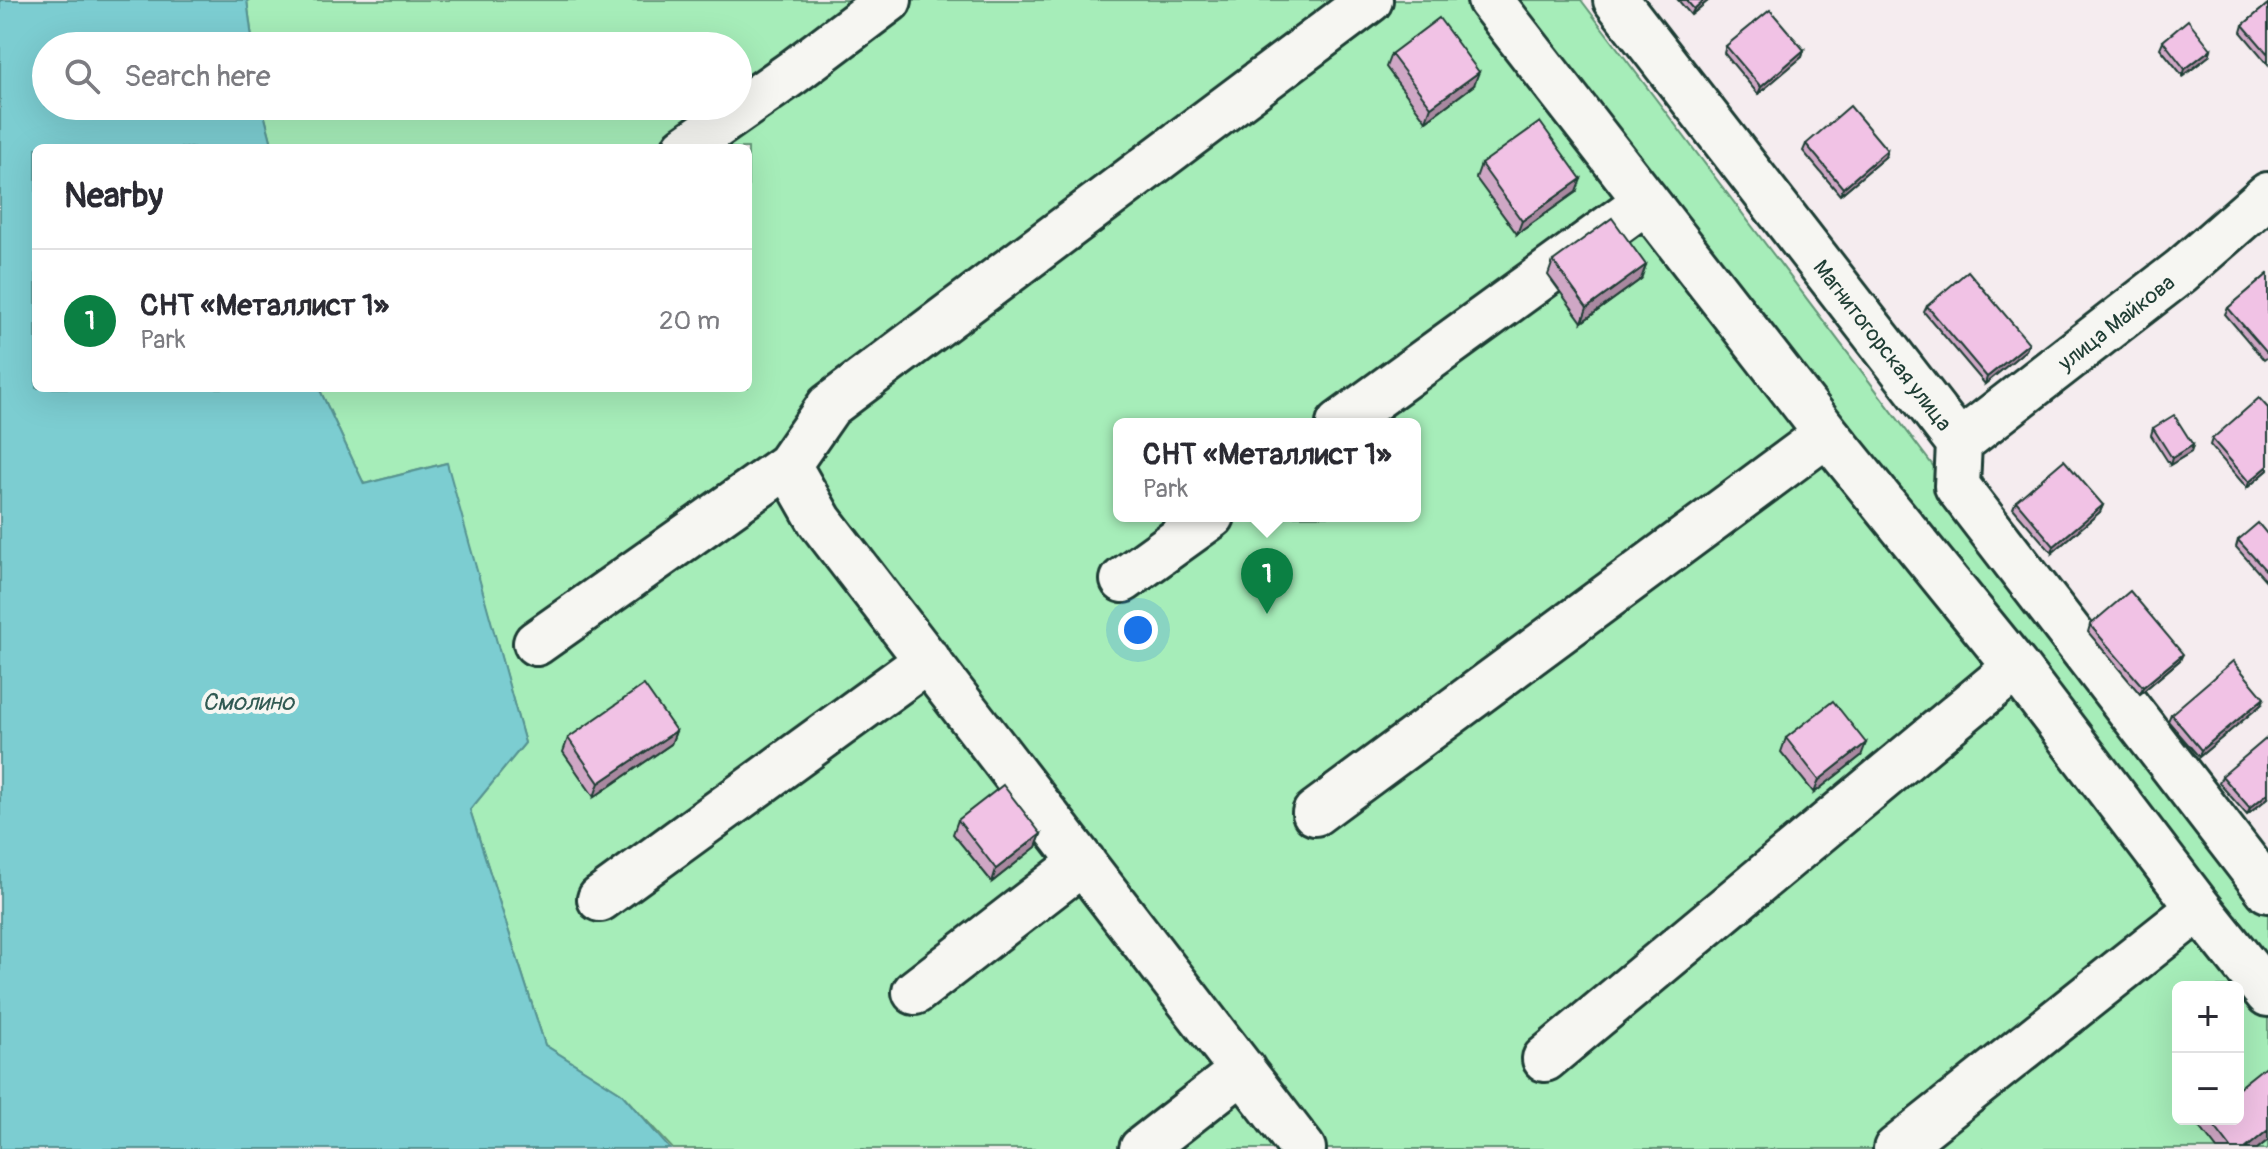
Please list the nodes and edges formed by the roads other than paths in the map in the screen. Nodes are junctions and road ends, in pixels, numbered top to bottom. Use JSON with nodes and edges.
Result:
{"nodes":[{"id":1,"x":889,"y":0,"type":"edge"},
{"id":2,"x":1370,"y":0,"type":"edge"},
{"id":3,"x":1490,"y":0,"type":"edge"},
{"id":4,"x":1616,"y":0,"type":"edge"},
{"id":5,"x":752,"y":101,"type":"edge"},
{"id":6,"x":725,"y":120,"type":"edge"},
{"id":7,"x":691,"y":144,"type":"edge"},
{"id":8,"x":2268,"y":195,"type":"edge"},
{"id":9,"x":1646,"y":201,"type":"junction"},
{"id":10,"x":1347,"y":418,"type":"edge"},
{"id":11,"x":1827,"y":434,"type":"junction"},
{"id":12,"x":1959,"y":443,"type":"junction"},
{"id":13,"x":788,"y":465,"type":"junction"},
{"id":14,"x":1204,"y":522,"type":"edge"},
{"id":15,"x":1123,"y":580,"type":"dead end"},
{"id":16,"x":536,"y":643,"type":"dead end"},
{"id":17,"x":928,"y":660,"type":"junction"},
{"id":18,"x":2016,"y":667,"type":"junction"},
{"id":19,"x":1315,"y":813,"type":"dead end"},
{"id":20,"x":1083,"y":862,"type":"junction"},
{"id":21,"x":2268,"y":890,"type":"edge"},
{"id":22,"x":600,"y":899,"type":"dead end"},
{"id":23,"x":2199,"y":908,"type":"junction"},
{"id":24,"x":915,"y":992,"type":"dead end"},
{"id":25,"x":2268,"y":994,"type":"edge"},
{"id":26,"x":1545,"y":1059,"type":"dead end"},
{"id":27,"x":1243,"y":1070,"type":"junction"},
{"id":28,"x":1142,"y":1149,"type":"edge"},
{"id":29,"x":1303,"y":1149,"type":"edge"},
{"id":30,"x":1896,"y":1149,"type":"edge"}],
"edges":[{"from":1,"to":5,"type":"street"},
{"from":2,"to":13,"type":"street"},
{"from":3,"to":9,"type":"street"},
{"from":4,"to":12,"type":"street","name":"Магнитогорская улица"},
{"from":6,"to":7,"type":"street"},
{"from":8,"to":12,"type":"street","name":"улица Майкова"},
{"from":9,"to":10,"type":"street"},
{"from":9,"to":11,"type":"street"},
{"from":11,"to":18,"type":"street"},
{"from":11,"to":19,"type":"street"},
{"from":12,"to":21,"type":"street","name":"Магнитогорская улица"},
{"from":13,"to":16,"type":"street"},
{"from":13,"to":17,"type":"street"},
{"from":14,"to":15,"type":"street"},
{"from":17,"to":20,"type":"street"},
{"from":17,"to":22,"type":"street"},
{"from":18,"to":23,"type":"street"},
{"from":18,"to":26,"type":"street"},
{"from":20,"to":24,"type":"street"},
{"from":20,"to":27,"type":"street"},
{"from":23,"to":25,"type":"street"},
{"from":23,"to":30,"type":"street"},
{"from":27,"to":28,"type":"street"},
{"from":27,"to":29,"type":"street"}]}
